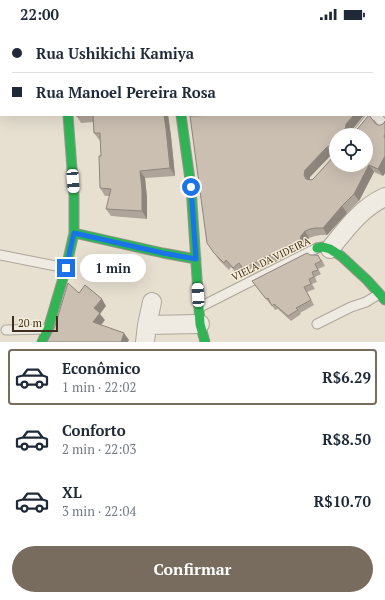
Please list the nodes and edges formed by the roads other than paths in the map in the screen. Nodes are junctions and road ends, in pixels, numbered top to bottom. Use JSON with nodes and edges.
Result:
{"nodes":[{"id":1,"x":68,"y":116,"type":"edge"},
{"id":2,"x":183,"y":116,"type":"edge"},
{"id":3,"x":371,"y":116,"type":"edge"},
{"id":4,"x":377,"y":116,"type":"edge"},
{"id":5,"x":385,"y":126,"type":"edge"},
{"id":6,"x":362,"y":128,"type":"edge"},
{"id":7,"x":385,"y":197,"type":"edge"},
{"id":8,"x":74,"y":233,"type":"junction"},
{"id":9,"x":323,"y":248,"type":"junction"},
{"id":10,"x":0,"y":255,"type":"edge"},
{"id":11,"x":196,"y":259,"type":"junction"},
{"id":12,"x":66,"y":268,"type":"junction"},
{"id":13,"x":382,"y":297,"type":"edge"},
{"id":14,"x":152,"y":302,"type":"dead end"},
{"id":15,"x":199,"y":316,"type":"junction"},
{"id":16,"x":317,"y":324,"type":"dead end"},
{"id":17,"x":48,"y":329,"type":"junction"},
{"id":18,"x":6,"y":330,"type":"dead end"},
{"id":19,"x":146,"y":334,"type":"edge"},
{"id":20,"x":42,"y":342,"type":"edge"},
{"id":21,"x":205,"y":342,"type":"edge"}],
"edges":[{"from":1,"to":8,"type":"street"},
{"from":2,"to":11,"type":"street"},
{"from":3,"to":6,"type":"lane"},
{"from":4,"to":5,"type":"lane"},
{"from":7,"to":9,"type":"street"},
{"from":8,"to":11,"type":"street"},
{"from":8,"to":12,"type":"street"},
{"from":9,"to":13,"type":"street"},
{"from":9,"to":15,"type":"lane","name":"VIELA DA VIDEIRA"},
{"from":10,"to":12,"type":"lane"},
{"from":11,"to":15,"type":"street"},
{"from":12,"to":17,"type":"street"},
{"from":13,"to":16,"type":"lane"},
{"from":14,"to":19,"type":"street"},
{"from":15,"to":19,"type":"street"},
{"from":15,"to":21,"type":"street"},
{"from":17,"to":18,"type":"lane"},
{"from":17,"to":20,"type":"street"}]}
